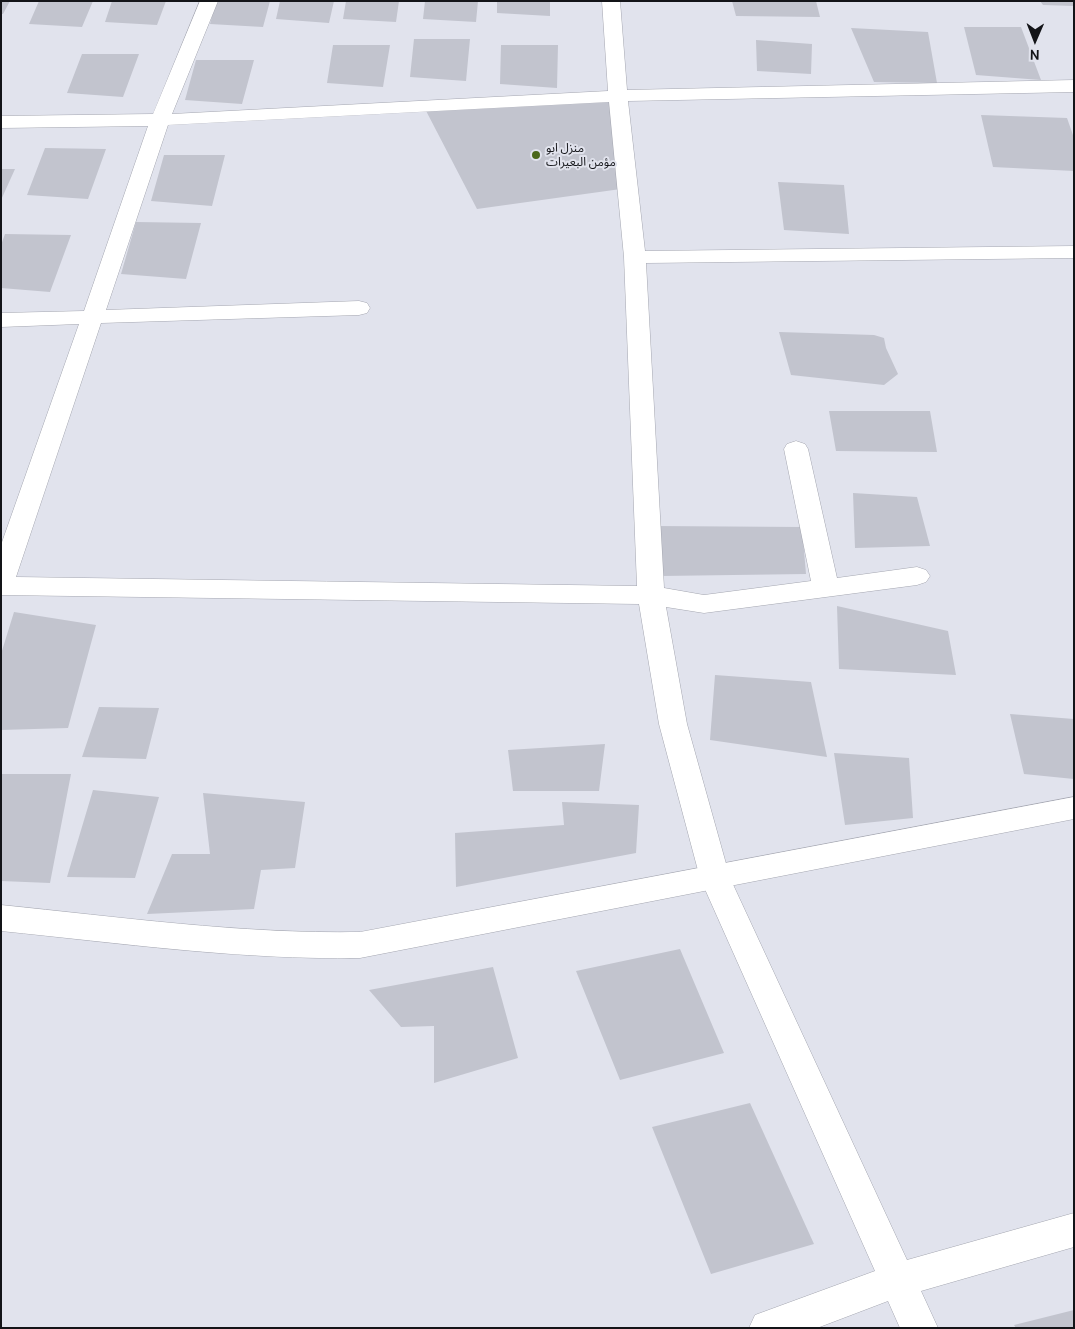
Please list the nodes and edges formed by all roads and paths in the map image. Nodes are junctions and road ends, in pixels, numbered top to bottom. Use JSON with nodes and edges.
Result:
{"nodes":[{"id":1,"x":209,"y":1,"type":"edge"},
{"id":2,"x":611,"y":1,"type":"edge"},
{"id":3,"x":1074,"y":86,"type":"edge"},
{"id":4,"x":618,"y":96,"type":"junction"},
{"id":5,"x":160,"y":120,"type":"junction"},
{"id":6,"x":1,"y":122,"type":"edge"},
{"id":7,"x":1074,"y":252,"type":"edge"},
{"id":8,"x":635,"y":257,"type":"junction"},
{"id":9,"x":359,"y":308,"type":"dead end"},
{"id":10,"x":92,"y":316,"type":"junction"},
{"id":11,"x":1,"y":320,"type":"edge"},
{"id":12,"x":796,"y":449,"type":"dead end"},
{"id":13,"x":917,"y":576,"type":"dead end"},
{"id":14,"x":1,"y":585,"type":"edge"},
{"id":15,"x":826,"y":588,"type":"junction"},
{"id":16,"x":651,"y":595,"type":"junction"},
{"id":17,"x":1074,"y":808,"type":"edge"},
{"id":18,"x":715,"y":878,"type":"junction"},
{"id":19,"x":1,"y":918,"type":"edge"},
{"id":20,"x":1074,"y":1230,"type":"edge"},
{"id":21,"x":898,"y":1280,"type":"junction"},
{"id":22,"x":768,"y":1328,"type":"edge"},
{"id":23,"x":919,"y":1328,"type":"edge"}],
"edges":[{"from":1,"to":5,"type":"street"},
{"from":2,"to":4,"type":"street"},
{"from":3,"to":4,"type":"street"},
{"from":4,"to":5,"type":"street"},
{"from":4,"to":8,"type":"street"},
{"from":5,"to":6,"type":"street"},
{"from":5,"to":10,"type":"street"},
{"from":7,"to":8,"type":"street"},
{"from":8,"to":16,"type":"street"},
{"from":9,"to":10,"type":"street"},
{"from":10,"to":11,"type":"street"},
{"from":10,"to":14,"type":"street"},
{"from":12,"to":15,"type":"street"},
{"from":13,"to":15,"type":"street"},
{"from":14,"to":16,"type":"street"},
{"from":15,"to":16,"type":"street"},
{"from":16,"to":18,"type":"street"},
{"from":17,"to":18,"type":"street"},
{"from":18,"to":19,"type":"street"},
{"from":18,"to":21,"type":"street"},
{"from":20,"to":21,"type":"street"},
{"from":21,"to":22,"type":"street"},
{"from":21,"to":23,"type":"street"}]}
